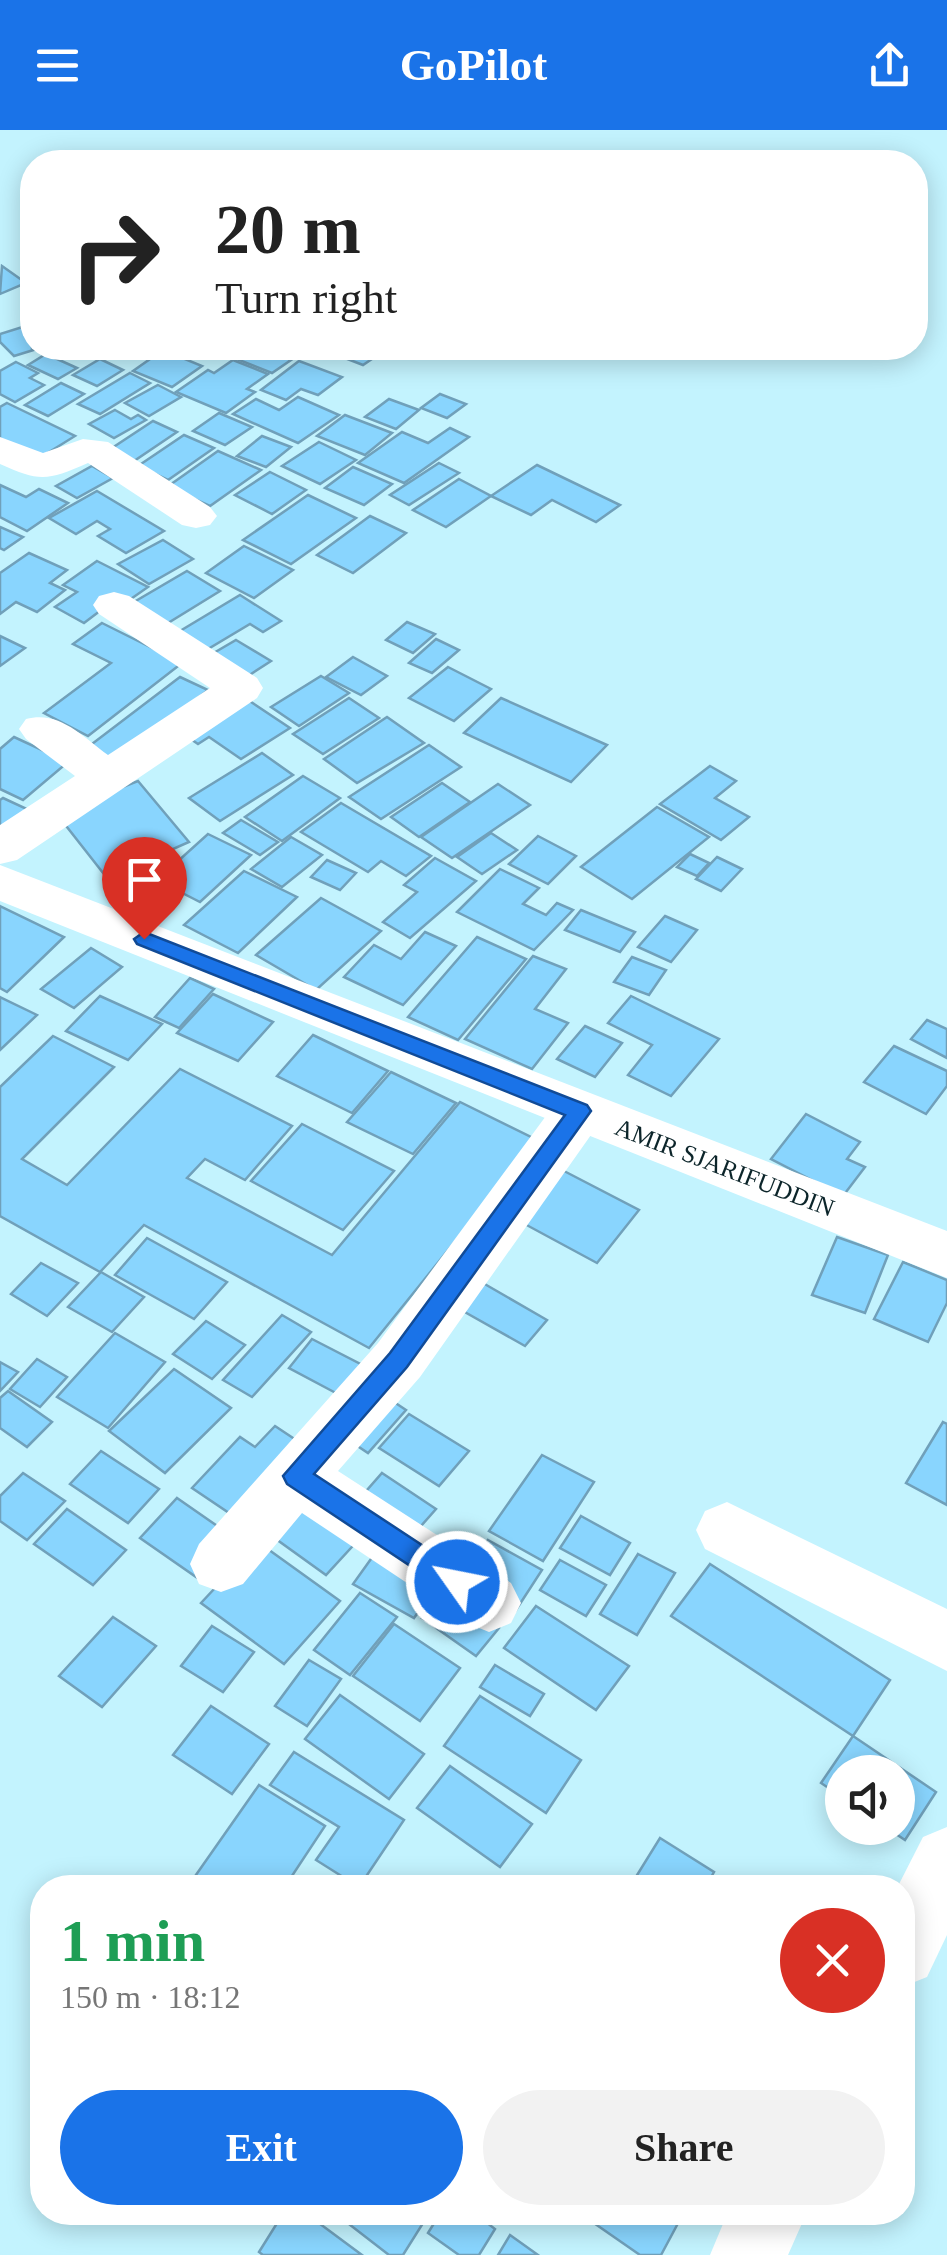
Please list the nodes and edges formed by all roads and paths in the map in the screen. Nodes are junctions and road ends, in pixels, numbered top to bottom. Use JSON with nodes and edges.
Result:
{"nodes":[{"id":1,"x":0,"y":449,"type":"edge"},
{"id":2,"x":196,"y":516,"type":"dead end"},
{"id":3,"x":114,"y":604,"type":"dead end"},
{"id":4,"x":42,"y":729,"type":"dead end"},
{"id":5,"x":107,"y":776,"type":"junction"},
{"id":6,"x":0,"y":848,"type":"edge"},
{"id":7,"x":0,"y":882,"type":"edge"},
{"id":8,"x":580,"y":1111,"type":"junction"},
{"id":9,"x":947,"y":1255,"type":"edge"},
{"id":10,"x":296,"y":1476,"type":"junction"},
{"id":11,"x":727,"y":1530,"type":"dead end"},
{"id":12,"x":221,"y":1564,"type":"dead end"},
{"id":13,"x":489,"y":1604,"type":"dead end"},
{"id":14,"x":947,"y":1640,"type":"edge"},
{"id":15,"x":947,"y":1862,"type":"edge"},
{"id":16,"x":915,"y":1926,"type":"edge"},
{"id":17,"x":763,"y":2225,"type":"edge"},
{"id":18,"x":748,"y":2255,"type":"edge"}],
"edges":[{"from":1,"to":2,"type":"street"},
{"from":3,"to":5,"type":"street"},
{"from":4,"to":5,"type":"street"},
{"from":5,"to":6,"type":"street"},
{"from":7,"to":8,"type":"street","name":"AMIR SJARIFUDDIN"},
{"from":8,"to":9,"type":"street","name":"AMIR SJARIFUDDIN"},
{"from":8,"to":10,"type":"street"},
{"from":10,"to":12,"type":"street"},
{"from":10,"to":13,"type":"street"},
{"from":11,"to":14,"type":"street"},
{"from":15,"to":16,"type":"street"},
{"from":17,"to":18,"type":"street"}]}
